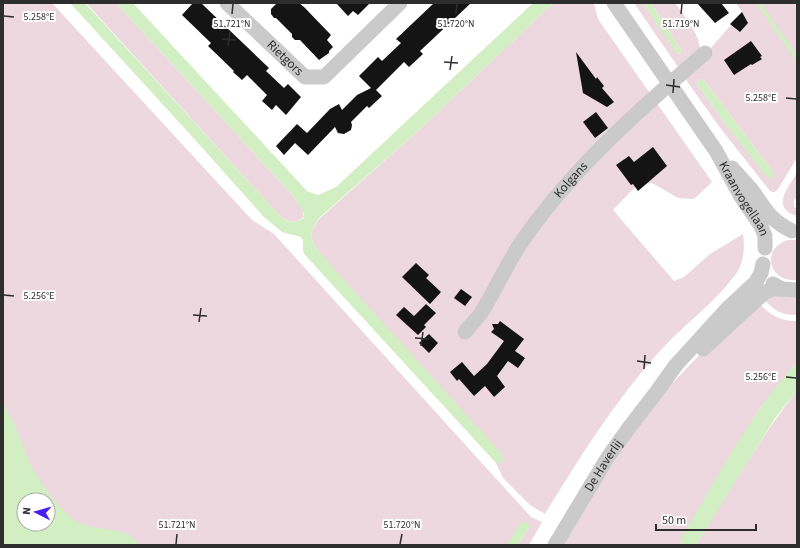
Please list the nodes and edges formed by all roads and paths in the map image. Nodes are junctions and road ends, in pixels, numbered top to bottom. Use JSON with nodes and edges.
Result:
{"nodes":[{"id":1,"x":227,"y":3,"type":"edge"},
{"id":2,"x":400,"y":3,"type":"edge"},
{"id":3,"x":614,"y":3,"type":"edge"},
{"id":4,"x":706,"y":53,"type":"dead end"},
{"id":5,"x":670,"y":84,"type":"junction"},
{"id":6,"x":716,"y":151,"type":"junction"},
{"id":7,"x":795,"y":231,"type":"edge"},
{"id":8,"x":765,"y":248,"type":"junction"},
{"id":9,"x":763,"y":264,"type":"junction"},
{"id":10,"x":782,"y":289,"type":"junction"},
{"id":11,"x":797,"y":290,"type":"edge"},
{"id":12,"x":465,"y":332,"type":"dead end"},
{"id":13,"x":658,"y":390,"type":"junction"},
{"id":14,"x":555,"y":545,"type":"edge"}],
"edges":[{"from":1,"to":2,"type":"street","name":"Rietgors"},
{"from":3,"to":5,"type":"street","name":"Kraanvogellaan"},
{"from":4,"to":5,"type":"street","name":"Kolgans"},
{"from":5,"to":6,"type":"street","name":"Kraanvogellaan"},
{"from":5,"to":12,"type":"street","name":"Kolgans"},
{"from":6,"to":7,"type":"street","name":"Kraanvogellaan"},
{"from":6,"to":8,"type":"street","name":"Kraanvogellaan"},
{"from":7,"to":8,"type":"street"},
{"from":8,"to":9,"type":"street","name":"Kraanvogellaan"},
{"from":9,"to":10,"type":"street"},
{"from":9,"to":13,"type":"street","name":"De Haverlij"},
{"from":10,"to":11,"type":"street","name":"De Haverlij"},
{"from":10,"to":13,"type":"street","name":"De Haverlij"},
{"from":13,"to":14,"type":"street","name":"De Haverlij"}]}
